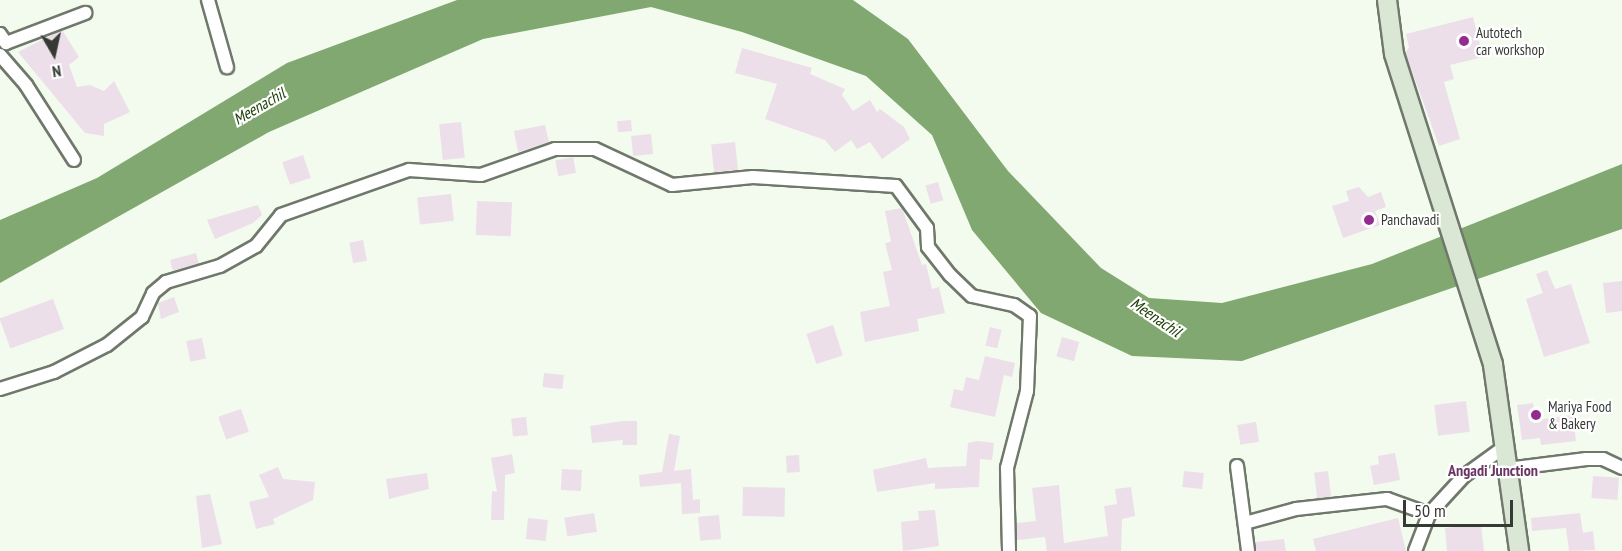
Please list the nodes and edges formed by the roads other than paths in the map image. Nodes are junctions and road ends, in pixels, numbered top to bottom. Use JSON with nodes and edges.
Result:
{"nodes":[{"id":1,"x":208,"y":0,"type":"edge"},
{"id":2,"x":1388,"y":0,"type":"edge"},
{"id":3,"x":85,"y":12,"type":"dead end"},
{"id":4,"x":2,"y":41,"type":"edge"},
{"id":5,"x":0,"y":55,"type":"edge"},
{"id":6,"x":227,"y":68,"type":"dead end"},
{"id":7,"x":74,"y":160,"type":"dead end"},
{"id":8,"x":0,"y":389,"type":"edge"},
{"id":9,"x":1504,"y":447,"type":"junction"},
{"id":10,"x":1237,"y":466,"type":"dead end"},
{"id":11,"x":1622,"y":468,"type":"edge"},
{"id":12,"x":1507,"y":469,"type":"junction"},
{"id":13,"x":1429,"y":514,"type":"junction"},
{"id":14,"x":1245,"y":523,"type":"junction"},
{"id":15,"x":1009,"y":551,"type":"edge"},
{"id":16,"x":1248,"y":551,"type":"edge"},
{"id":17,"x":1415,"y":551,"type":"edge"},
{"id":18,"x":1519,"y":551,"type":"edge"}],
"edges":[{"from":1,"to":6,"type":"street"},
{"from":2,"to":9,"type":"main road"},
{"from":3,"to":4,"type":"street"},
{"from":5,"to":7,"type":"street"},
{"from":8,"to":15,"type":"street"},
{"from":9,"to":12,"type":"main road"},
{"from":9,"to":13,"type":"street"},
{"from":10,"to":14,"type":"street"},
{"from":11,"to":12,"type":"street"},
{"from":12,"to":18,"type":"main road"},
{"from":13,"to":14,"type":"street"},
{"from":13,"to":17,"type":"street"},
{"from":14,"to":16,"type":"street"}]}
